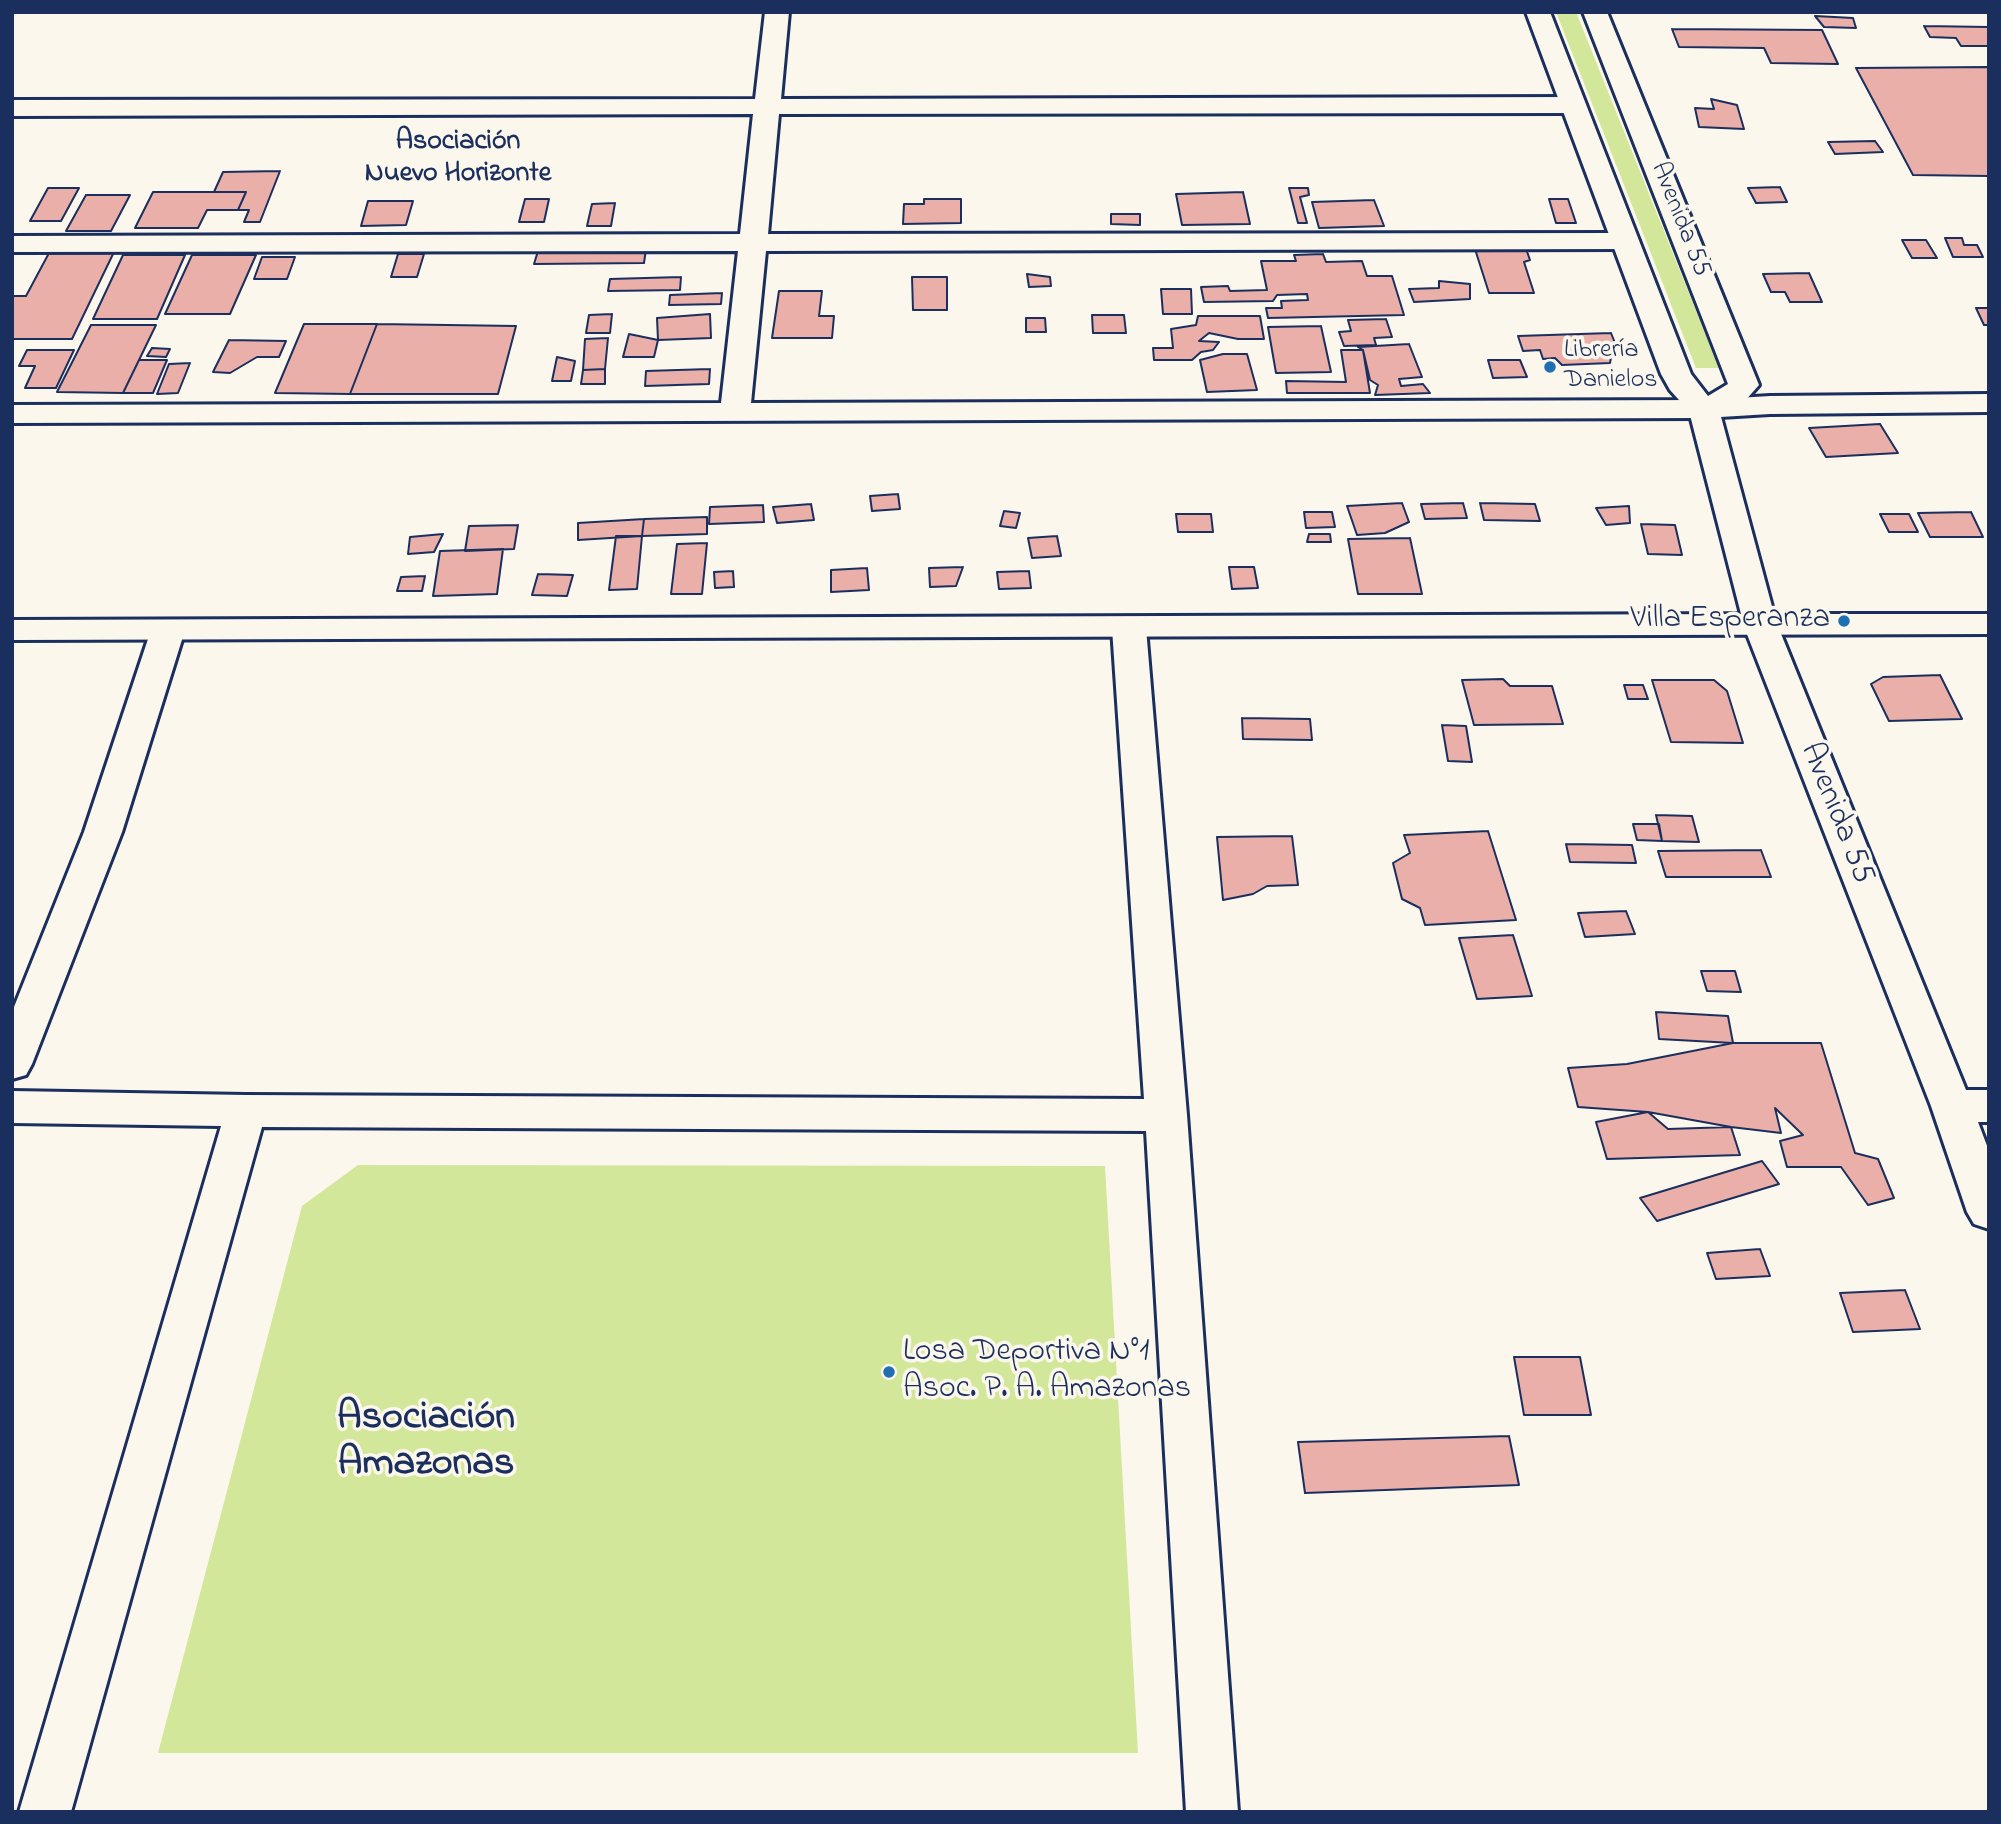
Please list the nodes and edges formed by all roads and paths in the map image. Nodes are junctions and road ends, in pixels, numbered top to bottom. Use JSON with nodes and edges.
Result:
{"nodes":[{"id":1,"x":777,"y":12,"type":"edge"},
{"id":2,"x":1538,"y":12,"type":"edge"},
{"id":3,"x":1595,"y":12,"type":"edge"},
{"id":4,"x":769,"y":105,"type":"junction"},
{"id":5,"x":1573,"y":105,"type":"junction"},
{"id":6,"x":12,"y":108,"type":"edge"},
{"id":7,"x":1625,"y":241,"type":"junction"},
{"id":8,"x":753,"y":243,"type":"junction"},
{"id":9,"x":12,"y":244,"type":"edge"},
{"id":10,"x":1989,"y":402,"type":"edge"},
{"id":11,"x":1704,"y":409,"type":"junction"},
{"id":12,"x":735,"y":412,"type":"junction"},
{"id":13,"x":12,"y":414,"type":"edge"},
{"id":14,"x":1760,"y":624,"type":"junction"},
{"id":15,"x":1989,"y":624,"type":"edge"},
{"id":16,"x":1129,"y":628,"type":"junction"},
{"id":17,"x":12,"y":630,"type":"edge"},
{"id":18,"x":169,"y":630,"type":"junction"},
{"id":19,"x":12,"y":1064,"type":"edge"},
{"id":20,"x":1970,"y":1106,"type":"edge"},
{"id":21,"x":12,"y":1107,"type":"edge"},
{"id":22,"x":246,"y":1111,"type":"junction"},
{"id":23,"x":1166,"y":1115,"type":"junction"},
{"id":24,"x":1989,"y":1212,"type":"edge"},
{"id":25,"x":45,"y":1812,"type":"edge"},
{"id":26,"x":1212,"y":1812,"type":"edge"}],
"edges":[{"from":1,"to":4,"type":"street"},
{"from":2,"to":5,"type":"street","name":"Avenida 55"},
{"from":3,"to":11,"type":"street","name":"Avenida 55"},
{"from":4,"to":5,"type":"street"},
{"from":4,"to":6,"type":"street"},
{"from":4,"to":8,"type":"street"},
{"from":5,"to":7,"type":"street","name":"Avenida 55"},
{"from":7,"to":8,"type":"street"},
{"from":7,"to":11,"type":"street","name":"Avenida 55"},
{"from":8,"to":9,"type":"street"},
{"from":8,"to":12,"type":"street"},
{"from":10,"to":11,"type":"street"},
{"from":11,"to":12,"type":"street"},
{"from":11,"to":14,"type":"street","name":"Avenida 55"},
{"from":12,"to":13,"type":"street"},
{"from":14,"to":15,"type":"street"},
{"from":14,"to":16,"type":"street"},
{"from":14,"to":20,"type":"street","name":"Avenida 55"},
{"from":16,"to":18,"type":"street"},
{"from":16,"to":23,"type":"street"},
{"from":17,"to":18,"type":"street"},
{"from":18,"to":19,"type":"street"},
{"from":20,"to":24,"type":"street","name":"Avenida 55"},
{"from":21,"to":22,"type":"street"},
{"from":22,"to":23,"type":"street"},
{"from":22,"to":25,"type":"street"},
{"from":23,"to":26,"type":"street"}]}
